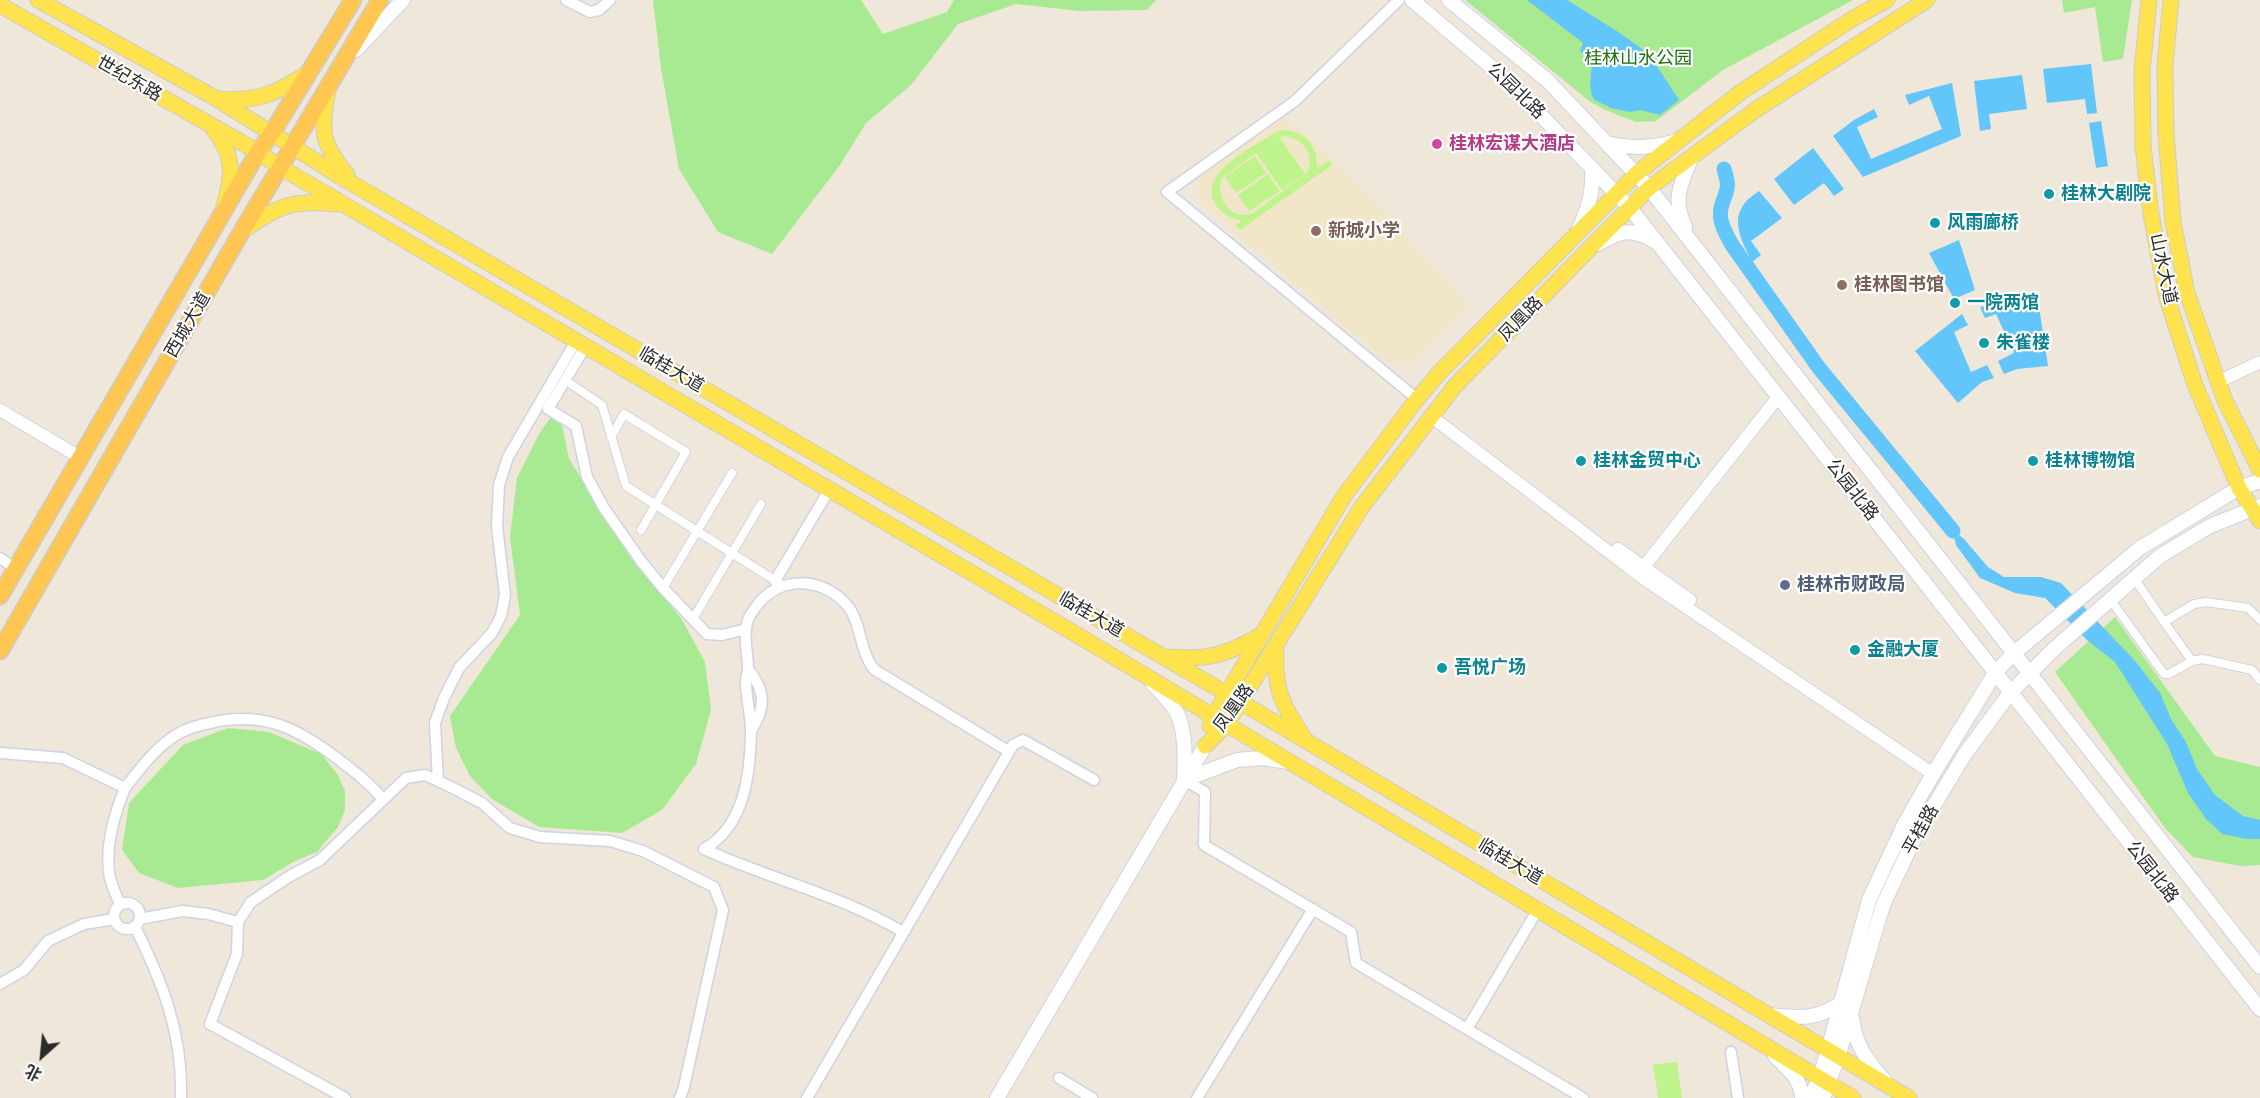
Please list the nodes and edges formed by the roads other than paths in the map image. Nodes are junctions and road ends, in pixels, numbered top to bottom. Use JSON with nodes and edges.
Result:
{"nodes":[{"id":1,"x":38,"y":0,"type":"edge"},
{"id":2,"x":353,"y":0,"type":"edge"},
{"id":3,"x":380,"y":0,"type":"edge"},
{"id":4,"x":403,"y":0,"type":"edge"},
{"id":5,"x":566,"y":0,"type":"edge"},
{"id":6,"x":610,"y":0,"type":"edge"},
{"id":7,"x":1399,"y":0,"type":"edge"},
{"id":8,"x":1412,"y":0,"type":"edge"},
{"id":9,"x":1449,"y":0,"type":"edge"},
{"id":10,"x":1887,"y":0,"type":"edge"},
{"id":11,"x":1927,"y":0,"type":"edge"},
{"id":12,"x":2149,"y":0,"type":"edge"},
{"id":13,"x":2171,"y":0,"type":"edge"},
{"id":14,"x":0,"y":5,"type":"edge"},
{"id":15,"x":340,"y":66,"type":"junction"},
{"id":16,"x":308,"y":73,"type":"junction"},
{"id":17,"x":328,"y":86,"type":"junction"},
{"id":18,"x":216,"y":99,"type":"junction"},
{"id":19,"x":211,"y":125,"type":"junction"},
{"id":20,"x":272,"y":133,"type":"junction"},
{"id":21,"x":1680,"y":140,"type":"junction"},
{"id":22,"x":1607,"y":143,"type":"junction"},
{"id":23,"x":293,"y":146,"type":"junction"},
{"id":24,"x":258,"y":152,"type":"junction"},
{"id":25,"x":1692,"y":156,"type":"junction"},
{"id":26,"x":280,"y":167,"type":"junction"},
{"id":27,"x":1592,"y":168,"type":"junction"},
{"id":28,"x":1636,"y":174,"type":"junction"},
{"id":29,"x":354,"y":184,"type":"junction"},
{"id":30,"x":1649,"y":188,"type":"junction"},
{"id":31,"x":1617,"y":194,"type":"junction"},
{"id":32,"x":344,"y":205,"type":"junction"},
{"id":33,"x":1630,"y":208,"type":"junction"},
{"id":34,"x":221,"y":215,"type":"junction"},
{"id":35,"x":242,"y":231,"type":"junction"},
{"id":36,"x":1577,"y":234,"type":"junction"},
{"id":37,"x":1656,"y":242,"type":"junction"},
{"id":38,"x":1694,"y":245,"type":"junction"},
{"id":39,"x":1591,"y":248,"type":"junction"},
{"id":40,"x":581,"y":344,"type":"junction"},
{"id":41,"x":2260,"y":362,"type":"edge"},
{"id":42,"x":565,"y":380,"type":"junction"},
{"id":43,"x":2218,"y":382,"type":"junction"},
{"id":44,"x":1781,"y":398,"type":"junction"},
{"id":45,"x":1417,"y":399,"type":"junction"},
{"id":46,"x":0,"y":410,"type":"edge"},
{"id":47,"x":1435,"y":414,"type":"junction"},
{"id":48,"x":611,"y":437,"type":"junction"},
{"id":49,"x":81,"y":458,"type":"junction"},
{"id":50,"x":2260,"y":470,"type":"edge"},
{"id":51,"x":732,"y":473,"type":"dead end"},
{"id":52,"x":2260,"y":481,"type":"edge"},
{"id":53,"x":2239,"y":488,"type":"junction"},
{"id":54,"x":830,"y":490,"type":"junction"},
{"id":55,"x":655,"y":504,"type":"junction"},
{"id":56,"x":761,"y":504,"type":"dead end"},
{"id":57,"x":2257,"y":512,"type":"edge"},
{"id":58,"x":641,"y":530,"type":"dead end"},
{"id":59,"x":0,"y":558,"type":"edge"},
{"id":60,"x":16,"y":568,"type":"junction"},
{"id":61,"x":1643,"y":573,"type":"junction"},
{"id":62,"x":2134,"y":578,"type":"junction"},
{"id":63,"x":778,"y":583,"type":"junction"},
{"id":64,"x":663,"y":588,"type":"junction"},
{"id":65,"x":0,"y":596,"type":"edge"},
{"id":66,"x":2105,"y":603,"type":"junction"},
{"id":67,"x":693,"y":619,"type":"junction"},
{"id":68,"x":2260,"y":620,"type":"edge"},
{"id":69,"x":2164,"y":622,"type":"junction"},
{"id":70,"x":746,"y":629,"type":"junction"},
{"id":71,"x":1263,"y":633,"type":"junction"},
{"id":72,"x":1276,"y":644,"type":"junction"},
{"id":73,"x":0,"y":651,"type":"edge"},
{"id":74,"x":2013,"y":654,"type":"junction"},
{"id":75,"x":1164,"y":657,"type":"junction"},
{"id":76,"x":2192,"y":661,"type":"junction"},
{"id":77,"x":1995,"y":673,"type":"junction"},
{"id":78,"x":2029,"y":674,"type":"junction"},
{"id":79,"x":1147,"y":677,"type":"junction"},
{"id":80,"x":2260,"y":680,"type":"edge"},
{"id":81,"x":2010,"y":693,"type":"junction"},
{"id":82,"x":1234,"y":698,"type":"junction"},
{"id":83,"x":1220,"y":721,"type":"junction"},
{"id":84,"x":1306,"y":741,"type":"junction"},
{"id":85,"x":1204,"y":746,"type":"joint"},
{"id":86,"x":1008,"y":751,"type":"junction"},
{"id":87,"x":0,"y":753,"type":"edge"},
{"id":88,"x":1289,"y":762,"type":"junction"},
{"id":89,"x":1935,"y":771,"type":"junction"},
{"id":90,"x":1094,"y":780,"type":"dead end"},
{"id":91,"x":1184,"y":780,"type":"junction"},
{"id":92,"x":438,"y":781,"type":"junction"},
{"id":93,"x":125,"y":788,"type":"junction"},
{"id":94,"x":382,"y":798,"type":"junction"},
{"id":95,"x":120,"y":905,"type":"junction"},
{"id":96,"x":1313,"y":909,"type":"junction"},
{"id":97,"x":1537,"y":911,"type":"junction"},
{"id":98,"x":114,"y":919,"type":"junction"},
{"id":99,"x":238,"y":922,"type":"junction"},
{"id":100,"x":137,"y":923,"type":"junction"},
{"id":101,"x":903,"y":932,"type":"junction"},
{"id":102,"x":2260,"y":967,"type":"edge"},
{"id":103,"x":0,"y":984,"type":"edge"},
{"id":104,"x":1841,"y":1003,"type":"junction"},
{"id":105,"x":2260,"y":1010,"type":"edge"},
{"id":106,"x":1851,"y":1013,"type":"junction"},
{"id":107,"x":1768,"y":1015,"type":"junction"},
{"id":108,"x":1467,"y":1029,"type":"junction"},
{"id":109,"x":1762,"y":1045,"type":"junction"},
{"id":110,"x":1731,"y":1052,"type":"dead end"},
{"id":111,"x":1833,"y":1054,"type":"junction"},
{"id":112,"x":1059,"y":1078,"type":"dead end"},
{"id":113,"x":1824,"y":1087,"type":"edge"},
{"id":114,"x":1891,"y":1087,"type":"junction"},
{"id":115,"x":182,"y":1098,"type":"edge"},
{"id":116,"x":345,"y":1098,"type":"edge"},
{"id":117,"x":680,"y":1098,"type":"edge"},
{"id":118,"x":807,"y":1098,"type":"edge"},
{"id":119,"x":997,"y":1098,"type":"edge"},
{"id":120,"x":1092,"y":1098,"type":"edge"},
{"id":121,"x":1197,"y":1098,"type":"edge"},
{"id":122,"x":1583,"y":1098,"type":"edge"},
{"id":123,"x":1738,"y":1098,"type":"edge"},
{"id":124,"x":1802,"y":1098,"type":"edge"},
{"id":125,"x":1810,"y":1098,"type":"edge"},
{"id":126,"x":1853,"y":1098,"type":"edge"},
{"id":127,"x":1909,"y":1098,"type":"edge"}],
"edges":[{"from":1,"to":18,"type":"main road","name":"世纪东路"},
{"from":2,"to":16,"type":"highway","name":"西城大道"},
{"from":3,"to":15,"type":"highway","name":"西城大道"},
{"from":4,"to":15,"type":"main road"},
{"from":5,"to":6,"type":"street"},
{"from":7,"to":45,"type":"street"},
{"from":8,"to":27,"type":"main road","name":"公园北路"},
{"from":9,"to":22,"type":"main road","name":"公园北路"},
{"from":10,"to":21,"type":"main road","name":"凤凰路"},
{"from":11,"to":25,"type":"main road","name":"凤凰路"},
{"from":12,"to":53,"type":"main road","name":"山水大道"},
{"from":13,"to":43,"type":"main road","name":"山水大道"},
{"from":14,"to":19,"type":"main road","name":"世纪东路"},
{"from":15,"to":17,"type":"highway","name":"西城大道"},
{"from":16,"to":18,"type":"main road"},
{"from":16,"to":20,"type":"highway","name":"西城大道"},
{"from":17,"to":23,"type":"highway","name":"西城大道"},
{"from":17,"to":29,"type":"main road"},
{"from":18,"to":20,"type":"main road","name":"世纪东路"},
{"from":19,"to":24,"type":"main road","name":"世纪东路"},
{"from":19,"to":34,"type":"main road"},
{"from":20,"to":23,"type":"main road","name":"临桂大道"},
{"from":20,"to":24,"type":"highway","name":"西城大道"},
{"from":21,"to":22,"type":"main road"},
{"from":21,"to":28,"type":"main road","name":"凤凰路"},
{"from":22,"to":28,"type":"main road","name":"公园北路"},
{"from":23,"to":26,"type":"highway","name":"西城大道"},
{"from":23,"to":29,"type":"main road","name":"临桂大道"},
{"from":24,"to":26,"type":"main road","name":"临桂大道"},
{"from":24,"to":34,"type":"highway","name":"西城大道"},
{"from":25,"to":30,"type":"main road","name":"凤凰路"},
{"from":25,"to":38,"type":"main road"},
{"from":26,"to":32,"type":"main road","name":"临桂大道"},
{"from":26,"to":35,"type":"highway","name":"西城大道"},
{"from":27,"to":31,"type":"main road","name":"公园北路"},
{"from":27,"to":36,"type":"main road"},
{"from":28,"to":30,"type":"main road","name":"公园北路"},
{"from":28,"to":31,"type":"main road","name":"凤凰路"},
{"from":29,"to":75,"type":"main road","name":"临桂大道"},
{"from":30,"to":33,"type":"main road","name":"凤凰路"},
{"from":30,"to":38,"type":"main road","name":"公园北路"},
{"from":31,"to":33,"type":"main road","name":"公园北路"},
{"from":31,"to":36,"type":"main road","name":"凤凰路"},
{"from":32,"to":35,"type":"main road"},
{"from":32,"to":40,"type":"main road","name":"临桂大道"},
{"from":33,"to":37,"type":"main road","name":"公园北路"},
{"from":33,"to":39,"type":"main road","name":"凤凰路"},
{"from":34,"to":49,"type":"highway","name":"西城大道"},
{"from":35,"to":73,"type":"highway","name":"西城大道"},
{"from":36,"to":45,"type":"main road","name":"凤凰路"},
{"from":37,"to":39,"type":"main road"},
{"from":37,"to":44,"type":"main road","name":"公园北路"},
{"from":38,"to":74,"type":"main road","name":"公园北路"},
{"from":39,"to":47,"type":"main road","name":"凤凰路"},
{"from":40,"to":42,"type":"street"},
{"from":40,"to":54,"type":"main road","name":"临桂大道"},
{"from":40,"to":92,"type":"street"},
{"from":41,"to":43,"type":"street"},
{"from":42,"to":48,"type":"street"},
{"from":42,"to":64,"type":"street"},
{"from":43,"to":50,"type":"main road","name":"山水大道"},
{"from":44,"to":61,"type":"street"},
{"from":44,"to":77,"type":"main road","name":"公园北路"},
{"from":45,"to":71,"type":"main road","name":"凤凰路"},
{"from":46,"to":49,"type":"street"},
{"from":47,"to":61,"type":"street"},
{"from":47,"to":72,"type":"main road","name":"凤凰路"},
{"from":48,"to":55,"type":"street"},
{"from":48,"to":55,"type":"street"},
{"from":49,"to":60,"type":"highway","name":"西城大道"},
{"from":51,"to":64,"type":"street"},
{"from":52,"to":53,"type":"main road"},
{"from":53,"to":57,"type":"main road","name":"山水大道"},
{"from":53,"to":74,"type":"main road","name":"平桂路"},
{"from":54,"to":63,"type":"street"},
{"from":54,"to":79,"type":"main road","name":"临桂大道"},
{"from":55,"to":58,"type":"street"},
{"from":55,"to":63,"type":"street"},
{"from":56,"to":67,"type":"street"},
{"from":57,"to":62,"type":"main road","name":"平桂路"},
{"from":59,"to":60,"type":"street"},
{"from":60,"to":65,"type":"highway","name":"西城大道"},
{"from":61,"to":89,"type":"street"},
{"from":62,"to":66,"type":"main road","name":"平桂路"},
{"from":62,"to":69,"type":"street"},
{"from":63,"to":70,"type":"street"},
{"from":63,"to":86,"type":"street"},
{"from":64,"to":67,"type":"street"},
{"from":66,"to":76,"type":"street"},
{"from":66,"to":78,"type":"main road","name":"平桂路"},
{"from":67,"to":70,"type":"street"},
{"from":68,"to":69,"type":"street"},
{"from":69,"to":76,"type":"street"},
{"from":70,"to":101,"type":"street"},
{"from":71,"to":75,"type":"main road"},
{"from":71,"to":82,"type":"main road","name":"凤凰路"},
{"from":72,"to":82,"type":"main road","name":"凤凰路"},
{"from":72,"to":84,"type":"main road"},
{"from":74,"to":77,"type":"main road","name":"平桂路"},
{"from":74,"to":78,"type":"main road","name":"公园北路"},
{"from":75,"to":82,"type":"main road","name":"临桂大道"},
{"from":76,"to":80,"type":"street"},
{"from":77,"to":81,"type":"main road","name":"公园北路"},
{"from":77,"to":89,"type":"main road","name":"平桂路"},
{"from":78,"to":81,"type":"main road","name":"平桂路"},
{"from":78,"to":102,"type":"main road","name":"公园北路"},
{"from":79,"to":83,"type":"main road","name":"临桂大道"},
{"from":79,"to":91,"type":"main road"},
{"from":81,"to":105,"type":"main road","name":"公园北路"},
{"from":81,"to":106,"type":"main road","name":"平桂路"},
{"from":82,"to":83,"type":"main road","name":"凤凰路"},
{"from":82,"to":84,"type":"main road","name":"临桂大道"},
{"from":83,"to":85,"type":"main road","name":"凤凰路"},
{"from":83,"to":88,"type":"main road","name":"临桂大道"},
{"from":84,"to":107,"type":"main road","name":"临桂大道"},
{"from":85,"to":91,"type":"main road"},
{"from":86,"to":90,"type":"street"},
{"from":86,"to":101,"type":"street"},
{"from":87,"to":93,"type":"street"},
{"from":88,"to":91,"type":"main road"},
{"from":88,"to":97,"type":"main road","name":"临桂大道"},
{"from":89,"to":104,"type":"main road","name":"平桂路"},
{"from":91,"to":96,"type":"street"},
{"from":91,"to":119,"type":"main road"},
{"from":92,"to":94,"type":"street"},
{"from":92,"to":117,"type":"street"},
{"from":93,"to":94,"type":"street"},
{"from":93,"to":95,"type":"street"},
{"from":94,"to":99,"type":"street"},
{"from":95,"to":98,"type":"street"},
{"from":95,"to":100,"type":"street"},
{"from":96,"to":108,"type":"street"},
{"from":96,"to":121,"type":"street"},
{"from":97,"to":108,"type":"street"},
{"from":97,"to":109,"type":"main road","name":"临桂大道"},
{"from":98,"to":100,"type":"street"},
{"from":98,"to":103,"type":"street"},
{"from":99,"to":100,"type":"street"},
{"from":99,"to":116,"type":"street"},
{"from":100,"to":115,"type":"street"},
{"from":101,"to":118,"type":"street"},
{"from":104,"to":107,"type":"main road"},
{"from":104,"to":111,"type":"main road","name":"平桂路"},
{"from":106,"to":111,"type":"main road","name":"平桂路"},
{"from":106,"to":114,"type":"main road"},
{"from":107,"to":111,"type":"main road","name":"临桂大道"},
{"from":108,"to":122,"type":"street"},
{"from":109,"to":113,"type":"main road","name":"临桂大道"},
{"from":109,"to":124,"type":"main road"},
{"from":110,"to":123,"type":"street"},
{"from":111,"to":113,"type":"main road","name":"平桂路"},
{"from":111,"to":114,"type":"main road","name":"临桂大道"},
{"from":112,"to":120,"type":"street"},
{"from":113,"to":125,"type":"main road","name":"平桂路"},
{"from":113,"to":126,"type":"main road","name":"临桂大道"},
{"from":114,"to":127,"type":"main road","name":"临桂大道"}]}
